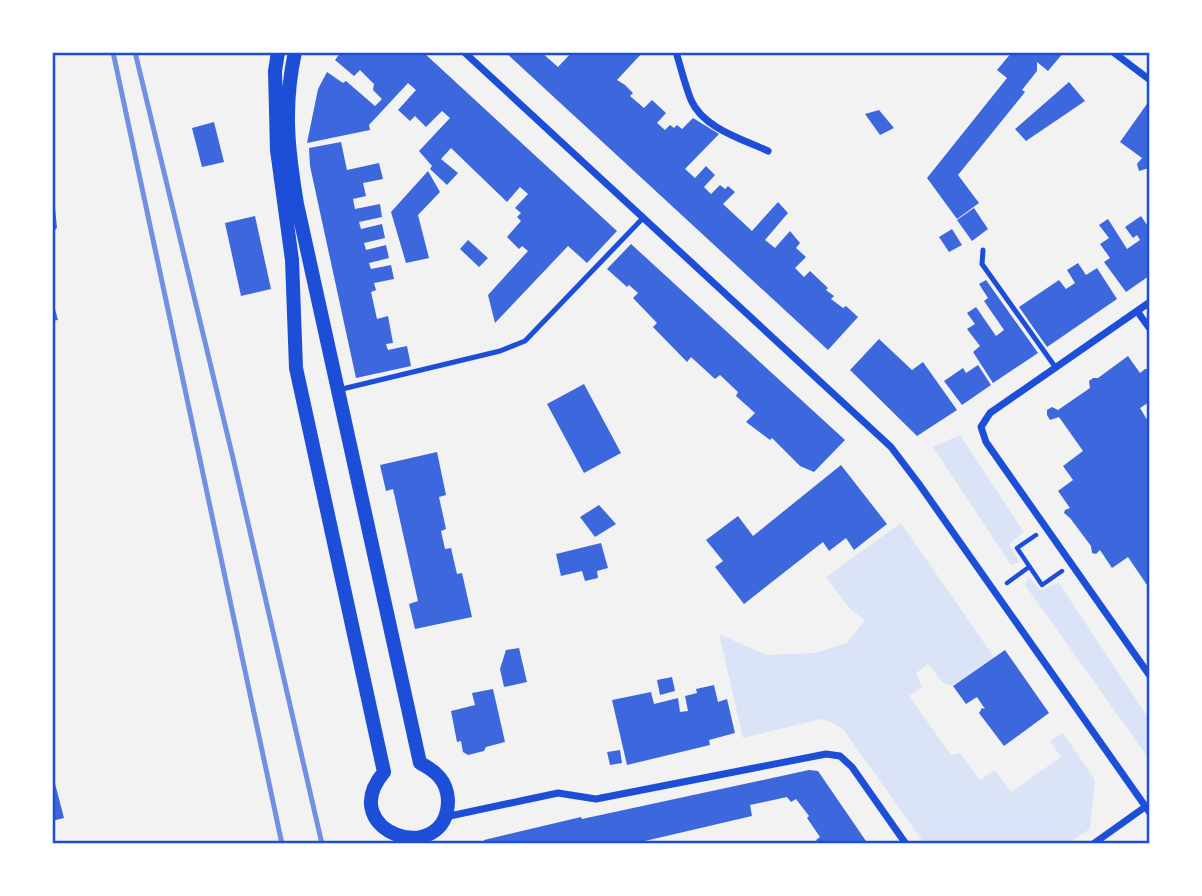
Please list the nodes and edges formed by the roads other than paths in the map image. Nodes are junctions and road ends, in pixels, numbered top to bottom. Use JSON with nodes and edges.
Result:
{"nodes":[{"id":1,"x":278,"y":52,"type":"edge"},
{"id":2,"x":295,"y":52,"type":"edge"},
{"id":3,"x":464,"y":52,"type":"edge"},
{"id":4,"x":676,"y":52,"type":"edge"},
{"id":5,"x":1113,"y":52,"type":"edge"},
{"id":6,"x":1150,"y":80,"type":"edge"},
{"id":7,"x":768,"y":151,"type":"dead end"},
{"id":8,"x":643,"y":218,"type":"junction"},
{"id":9,"x":983,"y":250,"type":"dead end"},
{"id":10,"x":1150,"y":302,"type":"edge"},
{"id":11,"x":1137,"y":311,"type":"junction"},
{"id":12,"x":1150,"y":329,"type":"edge"},
{"id":13,"x":1056,"y":368,"type":"junction"},
{"id":14,"x":337,"y":390,"type":"junction"},
{"id":15,"x":1150,"y":676,"type":"edge"},
{"id":16,"x":1147,"y":810,"type":"edge"},
{"id":17,"x":444,"y":817,"type":"junction"},
{"id":18,"x":426,"y":839,"type":"edge"},
{"id":19,"x":906,"y":844,"type":"edge"},
{"id":20,"x":1093,"y":844,"type":"edge"}],
"edges":[{"from":1,"to":18,"type":"main road"},
{"from":2,"to":14,"type":"main road"},
{"from":3,"to":8,"type":"street"},
{"from":4,"to":7,"type":"street"},
{"from":5,"to":6,"type":"street"},
{"from":8,"to":14,"type":"lane"},
{"from":8,"to":16,"type":"street"},
{"from":9,"to":13,"type":"lane"},
{"from":10,"to":11,"type":"street"},
{"from":11,"to":12,"type":"street"},
{"from":11,"to":13,"type":"street"},
{"from":13,"to":15,"type":"street"},
{"from":14,"to":17,"type":"main road"},
{"from":16,"to":20,"type":"street"},
{"from":17,"to":18,"type":"main road"},
{"from":17,"to":19,"type":"street"}]}
